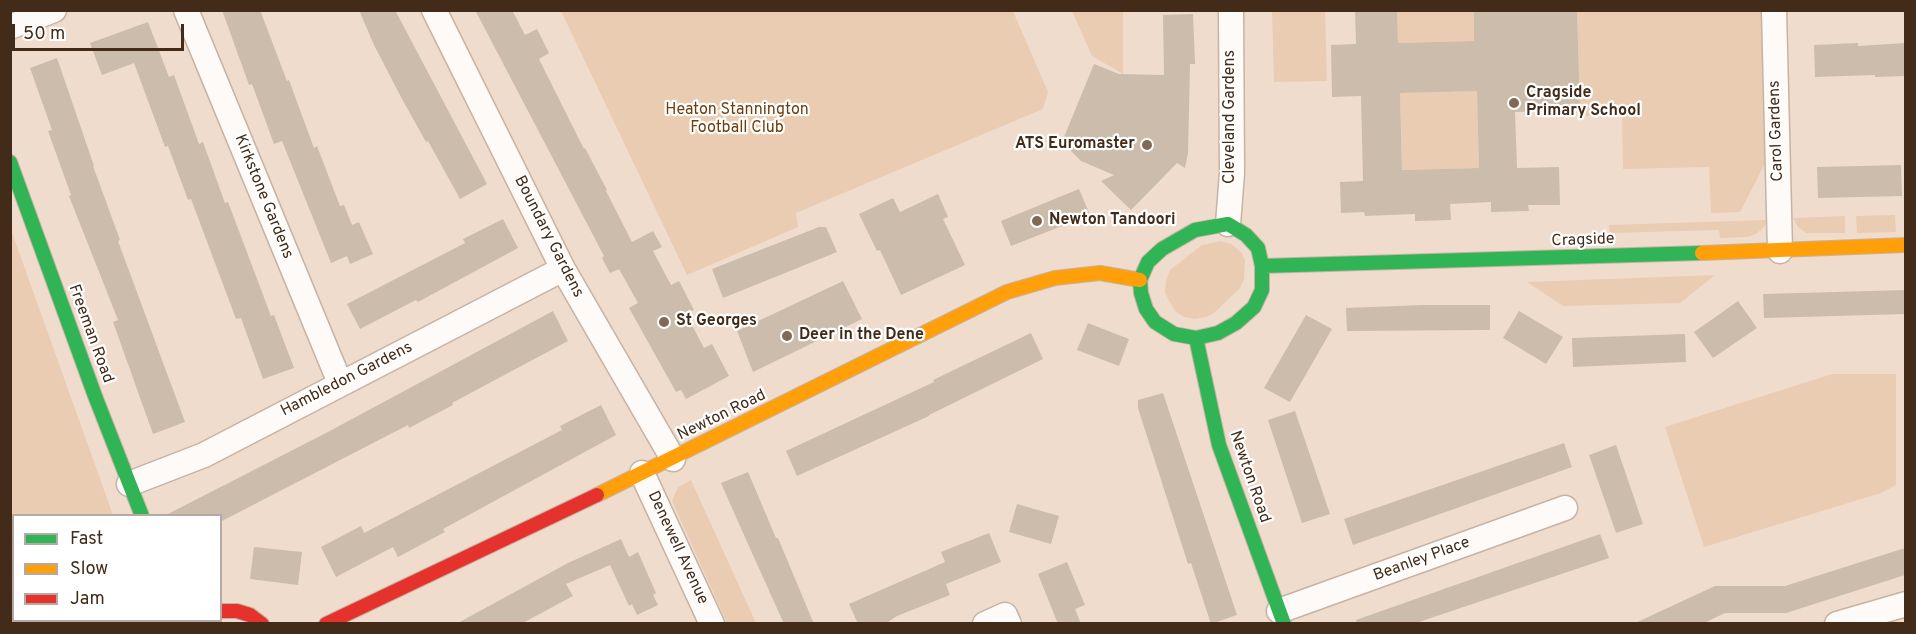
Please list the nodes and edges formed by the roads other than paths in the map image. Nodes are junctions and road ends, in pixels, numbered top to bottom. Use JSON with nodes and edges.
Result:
{"nodes":[{"id":1,"x":54,"y":10,"type":"edge"},
{"id":2,"x":186,"y":10,"type":"edge"},
{"id":3,"x":434,"y":10,"type":"edge"},
{"id":4,"x":1231,"y":10,"type":"edge"},
{"id":5,"x":1774,"y":10,"type":"edge"},
{"id":6,"x":10,"y":27,"type":"edge"},
{"id":7,"x":10,"y":162,"type":"edge"},
{"id":8,"x":1228,"y":224,"type":"junction"},
{"id":9,"x":1905,"y":245,"type":"edge"},
{"id":10,"x":1780,"y":251,"type":"junction"},
{"id":11,"x":1262,"y":266,"type":"junction"},
{"id":12,"x":562,"y":269,"type":"junction"},
{"id":13,"x":1140,"y":280,"type":"junction"},
{"id":14,"x":1196,"y":339,"type":"junction"},
{"id":15,"x":340,"y":383,"type":"junction"},
{"id":16,"x":673,"y":459,"type":"junction"},
{"id":17,"x":642,"y":473,"type":"junction"},
{"id":18,"x":129,"y":484,"type":"junction"},
{"id":19,"x":1565,"y":508,"type":"dead end"},
{"id":20,"x":141,"y":514,"type":"edge"},
{"id":21,"x":1905,"y":604,"type":"edge"},
{"id":22,"x":222,"y":611,"type":"edge"},
{"id":23,"x":1282,"y":617,"type":"edge"},
{"id":24,"x":262,"y":624,"type":"edge"},
{"id":25,"x":326,"y":624,"type":"edge"},
{"id":26,"x":712,"y":624,"type":"edge"},
{"id":27,"x":985,"y":624,"type":"edge"},
{"id":28,"x":1008,"y":624,"type":"edge"},
{"id":29,"x":1837,"y":624,"type":"edge"}],
"edges":[{"from":1,"to":6,"type":"street"},
{"from":2,"to":15,"type":"street","name":"Kirkstone Gardens"},
{"from":3,"to":12,"type":"street","name":"Boundary Gardens"},
{"from":4,"to":8,"type":"street","name":"Cleveland Gardens"},
{"from":5,"to":10,"type":"street","name":"Carol Gardens"},
{"from":7,"to":18,"type":"street","name":"Freeman Road"},
{"from":8,"to":11,"type":"street"},
{"from":8,"to":13,"type":"street"},
{"from":9,"to":10,"type":"street","name":"Cragside"},
{"from":10,"to":11,"type":"street","name":"Cragside"},
{"from":11,"to":14,"type":"street"},
{"from":12,"to":15,"type":"street","name":"Hambledon Gardens"},
{"from":12,"to":16,"type":"street","name":"Boundary Gardens"},
{"from":13,"to":14,"type":"street"},
{"from":13,"to":16,"type":"street","name":"Newton Road"},
{"from":14,"to":23,"type":"street","name":"Newton Road"},
{"from":15,"to":18,"type":"street","name":"Hambledon Gardens"},
{"from":16,"to":17,"type":"street","name":"Newton Road"},
{"from":17,"to":25,"type":"street","name":"Newton Road"},
{"from":17,"to":26,"type":"street","name":"Denewell Avenue"},
{"from":18,"to":20,"type":"street","name":"Freeman Road"},
{"from":19,"to":23,"type":"street","name":"Beanley Place"},
{"from":21,"to":29,"type":"street"},
{"from":22,"to":24,"type":"street"},
{"from":27,"to":28,"type":"street"}]}
